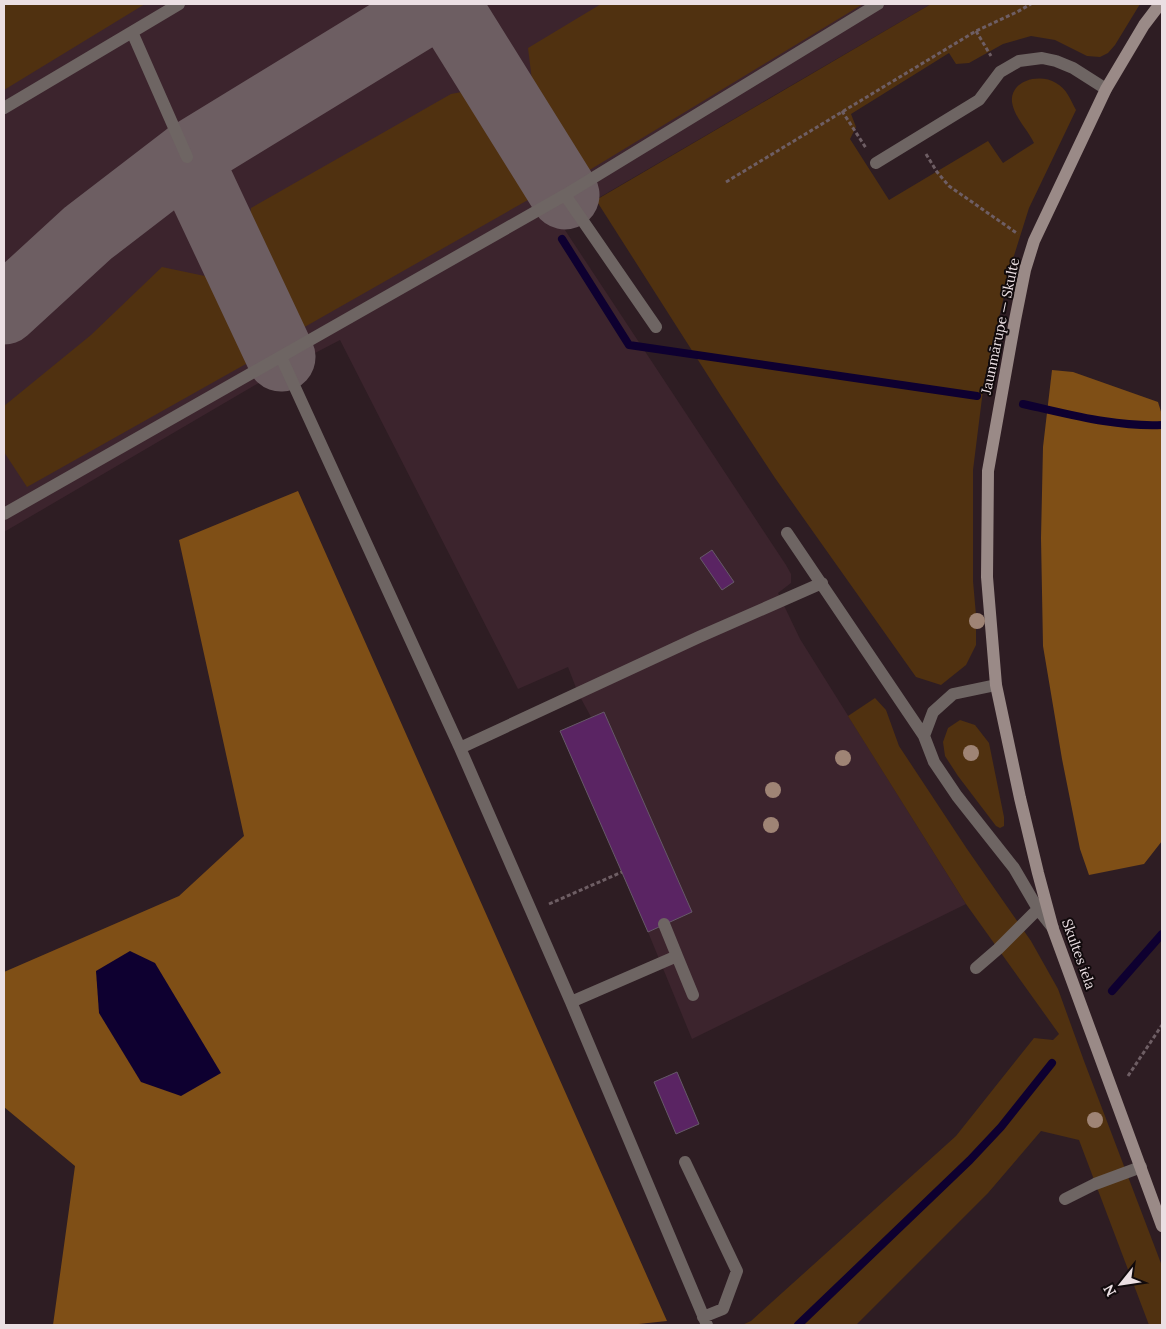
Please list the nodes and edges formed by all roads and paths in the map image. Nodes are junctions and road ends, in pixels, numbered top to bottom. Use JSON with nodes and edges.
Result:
{"nodes":[{"id":1,"x":179,"y":4,"type":"edge"},
{"id":2,"x":878,"y":4,"type":"edge"},
{"id":3,"x":1031,"y":4,"type":"edge"},
{"id":4,"x":1160,"y":4,"type":"edge"},
{"id":5,"x":976,"y":31,"type":"junction"},
{"id":6,"x":132,"y":32,"type":"junction"},
{"id":7,"x":1000,"y":72,"type":"junction"},
{"id":8,"x":1106,"y":89,"type":"junction"},
{"id":9,"x":4,"y":108,"type":"edge"},
{"id":10,"x":842,"y":111,"type":"junction"},
{"id":11,"x":917,"y":138,"type":"junction"},
{"id":12,"x":187,"y":157,"type":"dead end"},
{"id":13,"x":876,"y":163,"type":"joint"},
{"id":14,"x":726,"y":182,"type":"dead end"},
{"id":15,"x":565,"y":195,"type":"junction"},
{"id":16,"x":1034,"y":241,"type":"junction"},
{"id":17,"x":656,"y":327,"type":"dead end"},
{"id":18,"x":281,"y":357,"type":"junction"},
{"id":19,"x":4,"y":514,"type":"edge"},
{"id":20,"x":787,"y":533,"type":"dead end"},
{"id":21,"x":822,"y":583,"type":"junction"},
{"id":22,"x":996,"y":684,"type":"junction"},
{"id":23,"x":924,"y":736,"type":"junction"},
{"id":24,"x":460,"y":748,"type":"junction"},
{"id":25,"x":622,"y":872,"type":"dead end"},
{"id":26,"x":1038,"y":908,"type":"junction"},
{"id":27,"x":532,"y":912,"type":"junction"},
{"id":28,"x":664,"y":924,"type":"dead end"},
{"id":29,"x":1054,"y":929,"type":"junction"},
{"id":30,"x":677,"y":956,"type":"junction"},
{"id":31,"x":976,"y":968,"type":"dead end"},
{"id":32,"x":693,"y":995,"type":"dead end"},
{"id":33,"x":571,"y":1002,"type":"junction"},
{"id":34,"x":1162,"y":1025,"type":"edge"},
{"id":35,"x":1115,"y":1096,"type":"junction"},
{"id":36,"x":685,"y":1162,"type":"dead end"},
{"id":37,"x":1141,"y":1167,"type":"junction"},
{"id":38,"x":1065,"y":1199,"type":"dead end"},
{"id":39,"x":1162,"y":1226,"type":"edge"},
{"id":40,"x":705,"y":1321,"type":"edge"}],
"edges":[{"from":1,"to":6,"type":"lane"},
{"from":2,"to":15,"type":"lane"},
{"from":3,"to":5,"type":"path"},
{"from":4,"to":8,"type":"main road","name":"Jaunmārupe — Skulte"},
{"from":5,"to":7,"type":"path"},
{"from":5,"to":10,"type":"path"},
{"from":6,"to":9,"type":"lane"},
{"from":6,"to":12,"type":"lane"},
{"from":7,"to":8,"type":"lane"},
{"from":7,"to":11,"type":"lane"},
{"from":8,"to":16,"type":"main road","name":"Jaunmārupe — Skulte"},
{"from":10,"to":13,"type":"path"},
{"from":10,"to":14,"type":"path"},
{"from":11,"to":13,"type":"lane"},
{"from":11,"to":16,"type":"path"},
{"from":15,"to":17,"type":"lane"},
{"from":15,"to":18,"type":"lane"},
{"from":16,"to":22,"type":"main road","name":"Jaunmārupe — Skulte"},
{"from":18,"to":19,"type":"lane"},
{"from":18,"to":24,"type":"lane"},
{"from":20,"to":21,"type":"lane"},
{"from":21,"to":23,"type":"lane"},
{"from":21,"to":24,"type":"lane"},
{"from":22,"to":23,"type":"lane"},
{"from":22,"to":29,"type":"main road","name":"Skultes iela"},
{"from":23,"to":26,"type":"lane"},
{"from":24,"to":27,"type":"lane"},
{"from":25,"to":27,"type":"path"},
{"from":26,"to":29,"type":"lane"},
{"from":26,"to":31,"type":"lane"},
{"from":27,"to":33,"type":"lane"},
{"from":28,"to":30,"type":"lane"},
{"from":29,"to":35,"type":"main road","name":"Skultes iela"},
{"from":30,"to":32,"type":"lane"},
{"from":30,"to":33,"type":"lane"},
{"from":33,"to":40,"type":"lane"},
{"from":34,"to":35,"type":"path"},
{"from":35,"to":37,"type":"main road","name":"Skultes iela"},
{"from":36,"to":40,"type":"lane"},
{"from":37,"to":38,"type":"lane"},
{"from":37,"to":39,"type":"main road","name":"Skultes iela"}]}
